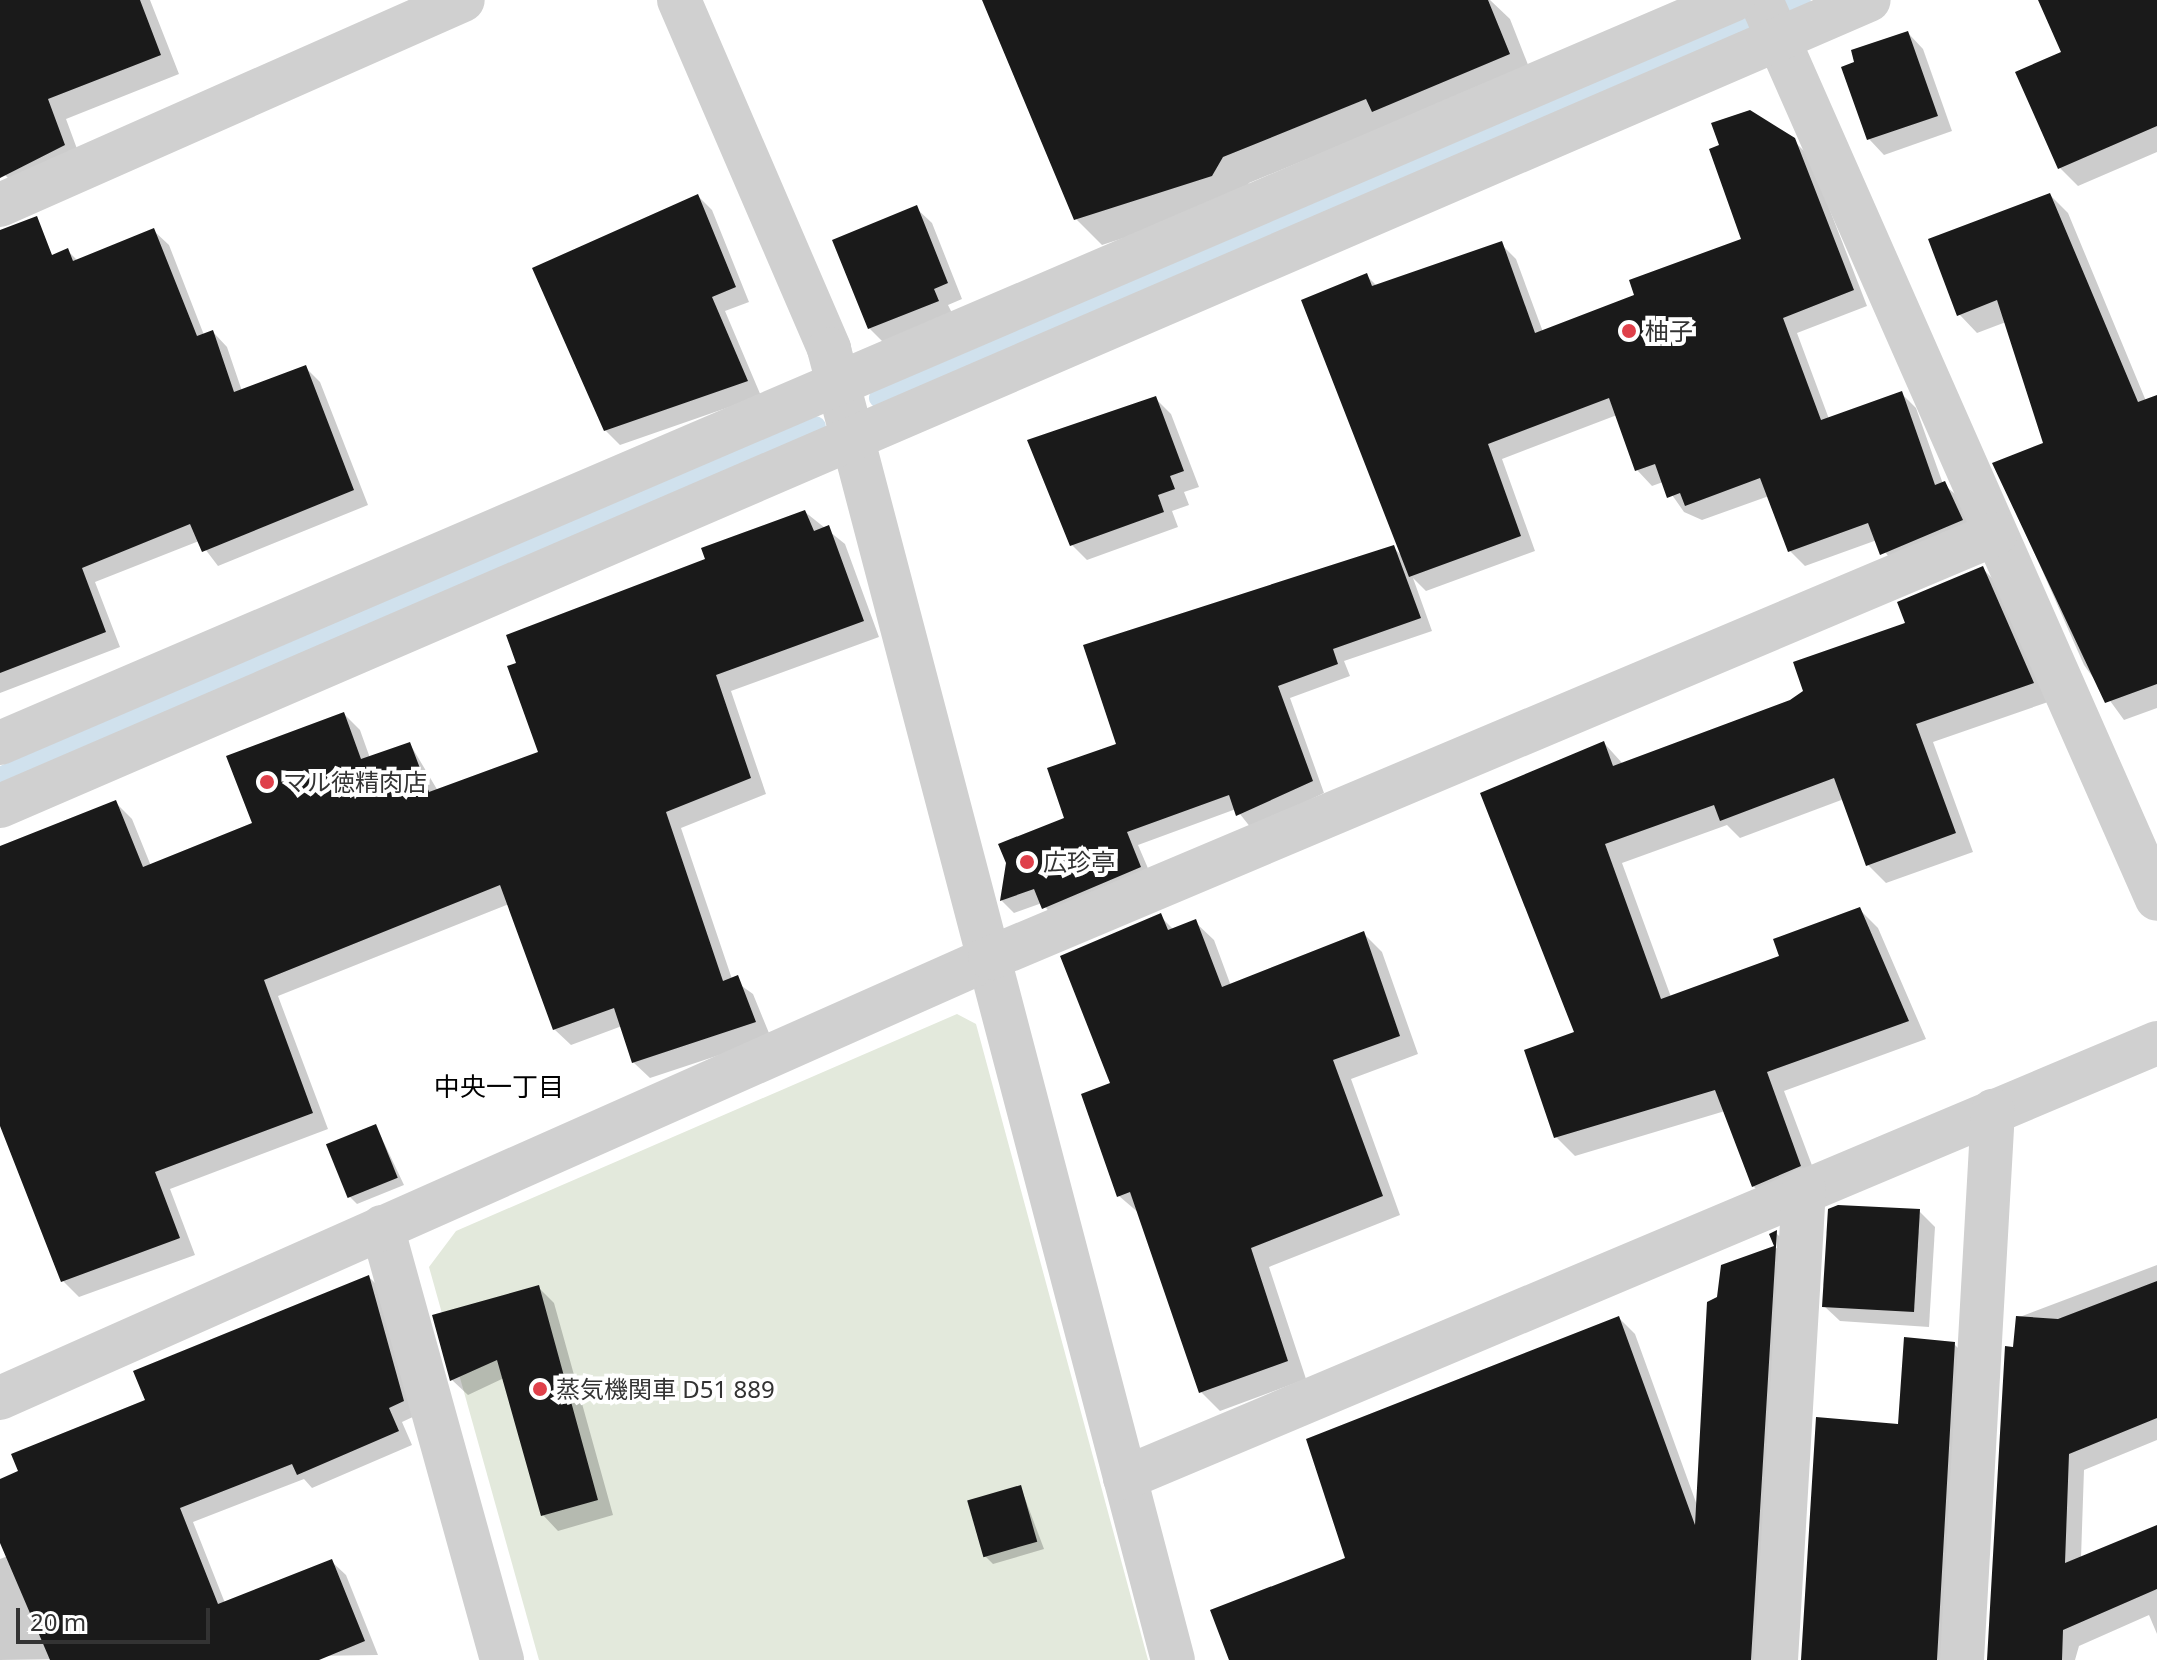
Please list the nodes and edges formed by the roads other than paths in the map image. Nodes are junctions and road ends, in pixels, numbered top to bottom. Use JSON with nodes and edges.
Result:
{"nodes":[{"id":1,"x":463,"y":0,"type":"edge"},
{"id":2,"x":679,"y":0,"type":"edge"},
{"id":3,"x":1869,"y":0,"type":"edge"},
{"id":4,"x":1761,"y":14,"type":"edge"},
{"id":5,"x":0,"y":205,"type":"edge"},
{"id":6,"x":839,"y":385,"type":"junction"},
{"id":7,"x":854,"y":439,"type":"junction"},
{"id":8,"x":1995,"y":534,"type":"junction"},
{"id":9,"x":0,"y":743,"type":"edge"},
{"id":10,"x":0,"y":806,"type":"edge"},
{"id":11,"x":2157,"y":899,"type":"edge"},
{"id":12,"x":990,"y":958,"type":"junction"},
{"id":13,"x":2157,"y":1043,"type":"edge"},
{"id":14,"x":1993,"y":1111,"type":"junction"},
{"id":15,"x":1804,"y":1190,"type":"junction"},
{"id":16,"x":382,"y":1227,"type":"junction"},
{"id":17,"x":0,"y":1398,"type":"edge"},
{"id":18,"x":1125,"y":1478,"type":"junction"},
{"id":19,"x":502,"y":1660,"type":"edge"},
{"id":20,"x":1173,"y":1660,"type":"edge"},
{"id":21,"x":1776,"y":1660,"type":"edge"},
{"id":22,"x":1962,"y":1660,"type":"edge"}],
"edges":[{"from":1,"to":5,"type":"street"},
{"from":2,"to":6,"type":"street"},
{"from":3,"to":4,"type":"street"},
{"from":4,"to":6,"type":"street"},
{"from":4,"to":7,"type":"street"},
{"from":4,"to":8,"type":"street"},
{"from":6,"to":7,"type":"street"},
{"from":6,"to":9,"type":"street"},
{"from":7,"to":10,"type":"street"},
{"from":7,"to":12,"type":"street"},
{"from":8,"to":11,"type":"street"},
{"from":8,"to":12,"type":"street"},
{"from":12,"to":16,"type":"street"},
{"from":12,"to":18,"type":"street"},
{"from":13,"to":14,"type":"street"},
{"from":14,"to":15,"type":"street"},
{"from":14,"to":22,"type":"street"},
{"from":15,"to":18,"type":"street"},
{"from":15,"to":21,"type":"street"},
{"from":16,"to":17,"type":"street"},
{"from":16,"to":19,"type":"street"},
{"from":18,"to":20,"type":"street"}]}
